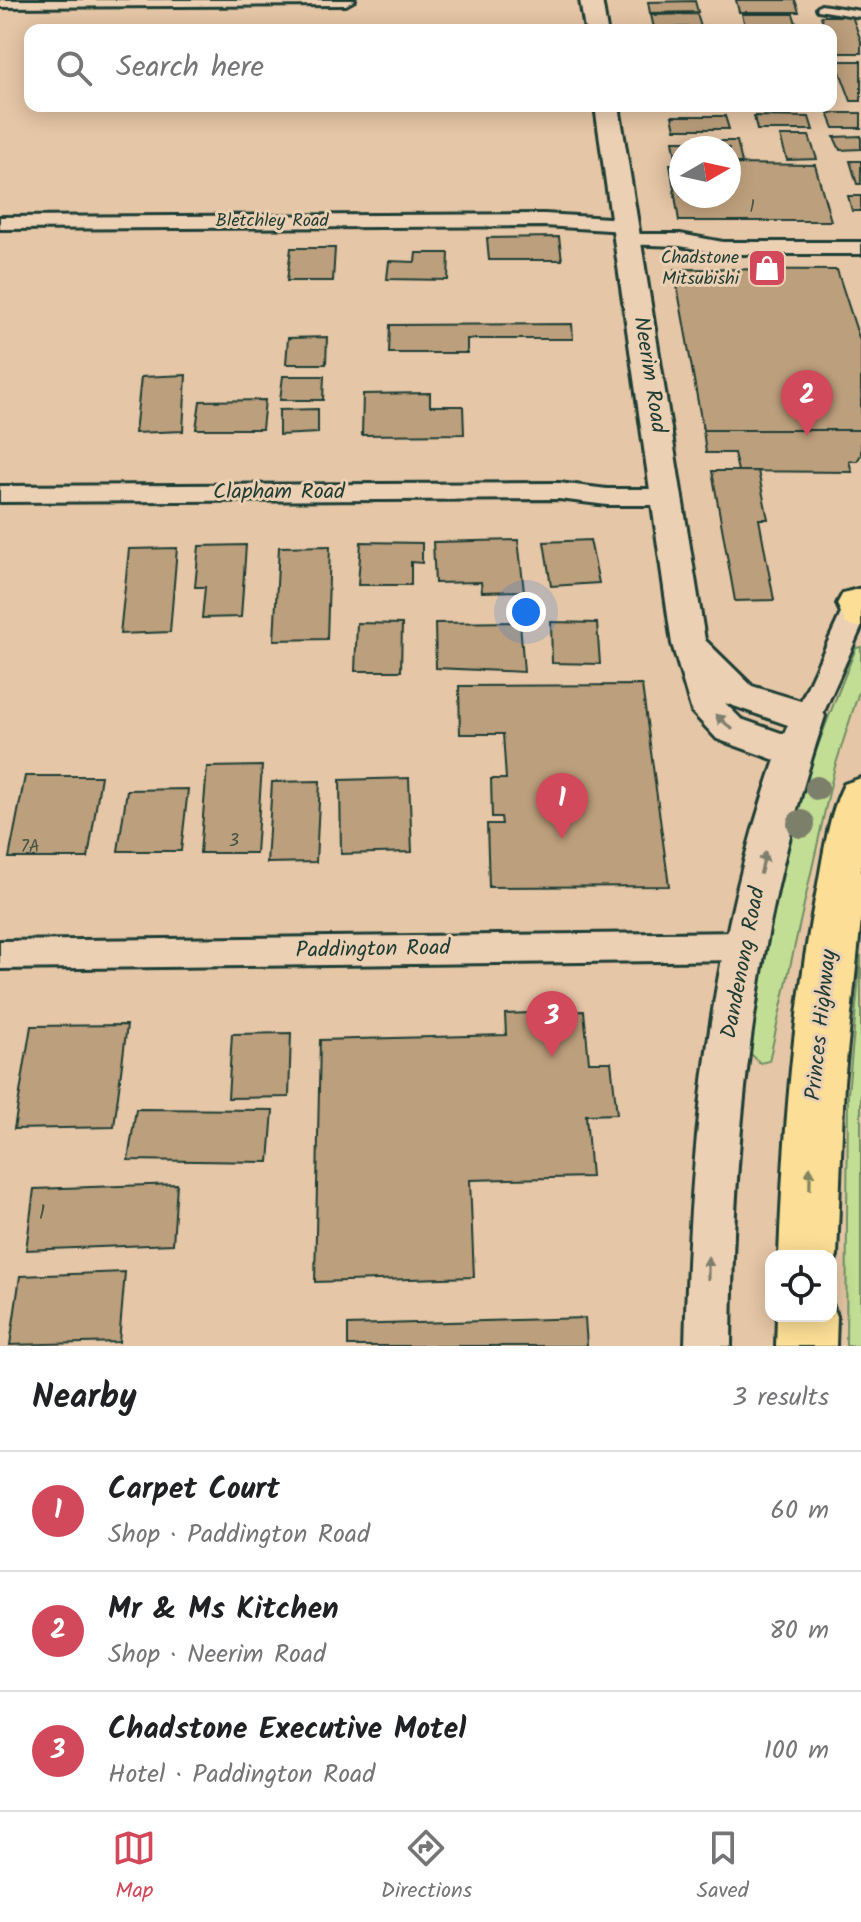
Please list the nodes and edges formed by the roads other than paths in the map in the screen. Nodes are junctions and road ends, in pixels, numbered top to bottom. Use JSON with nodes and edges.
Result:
{"nodes":[{"id":1,"x":346,"y":0,"type":"edge"},
{"id":2,"x":591,"y":0,"type":"edge"},
{"id":3,"x":0,"y":2,"type":"edge"},
{"id":4,"x":821,"y":8,"type":"dead end"},
{"id":5,"x":861,"y":14,"type":"edge"},
{"id":6,"x":595,"y":24,"type":"edge"},
{"id":7,"x":608,"y":112,"type":"edge"},
{"id":8,"x":0,"y":223,"type":"edge"},
{"id":9,"x":627,"y":234,"type":"junction"},
{"id":10,"x":861,"y":248,"type":"edge"},
{"id":11,"x":666,"y":490,"type":"junction"},
{"id":12,"x":0,"y":494,"type":"edge"},
{"id":13,"x":860,"y":605,"type":"edge"},
{"id":14,"x":689,"y":644,"type":"junction"},
{"id":15,"x":808,"y":716,"type":"junction"},
{"id":16,"x":794,"y":752,"type":"junction"},
{"id":17,"x":861,"y":797,"type":"edge"},
{"id":18,"x":745,"y":946,"type":"junction"},
{"id":19,"x":0,"y":955,"type":"edge"},
{"id":20,"x":808,"y":1250,"type":"edge"},
{"id":21,"x":807,"y":1322,"type":"edge"},
{"id":22,"x":708,"y":1346,"type":"edge"},
{"id":23,"x":806,"y":1346,"type":"edge"}],
"edges":[{"from":1,"to":3,"type":"street"},
{"from":2,"to":6,"type":"street"},
{"from":4,"to":5,"type":"lane"},
{"from":7,"to":9,"type":"street","name":"Neerim Road"},
{"from":8,"to":9,"type":"street","name":"Bletchley Road"},
{"from":9,"to":10,"type":"street","name":"Bletchley Road"},
{"from":9,"to":11,"type":"street","name":"Neerim Road"},
{"from":11,"to":12,"type":"street","name":"Clapham Road"},
{"from":11,"to":14,"type":"street","name":"Neerim Road"},
{"from":13,"to":15,"type":"street","name":"Dandenong Road"},
{"from":14,"to":15,"type":"street"},
{"from":16,"to":14,"type":"street","name":"Neerim Road","one_way":true},
{"from":15,"to":16,"type":"street","name":"Dandenong Road"},
{"from":18,"to":16,"type":"street","name":"Dandenong Road","one_way":true},
{"from":20,"to":17,"type":"highway","name":"Princes Highway","one_way":true},
{"from":18,"to":19,"type":"street","name":"Paddington Road"},
{"from":22,"to":18,"type":"street","name":"Dandenong Road","one_way":true},
{"from":21,"to":23,"type":"highway"}]}
